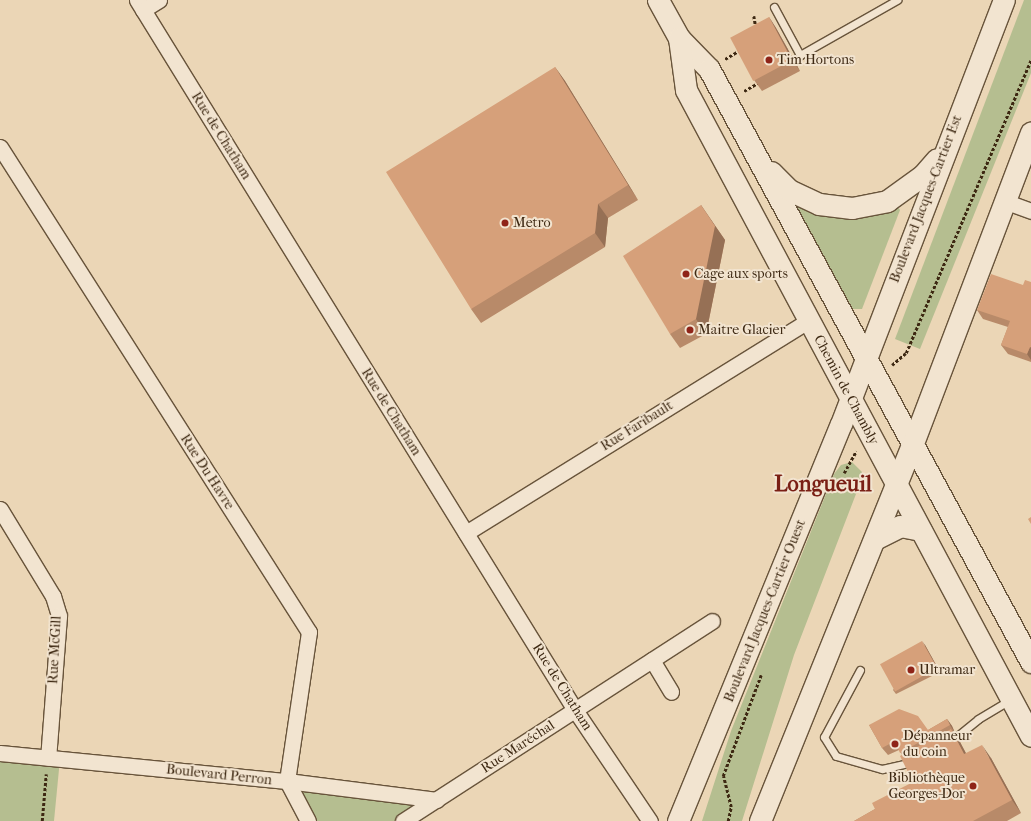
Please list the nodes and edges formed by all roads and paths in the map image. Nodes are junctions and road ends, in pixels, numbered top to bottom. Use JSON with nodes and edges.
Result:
{"nodes":[{"id":1,"x":160,"y":0,"type":"edge"},
{"id":2,"x":658,"y":0,"type":"edge"},
{"id":3,"x":897,"y":0,"type":"edge"},
{"id":4,"x":1004,"y":0,"type":"edge"},
{"id":5,"x":140,"y":5,"type":"edge"},
{"id":6,"x":774,"y":7,"type":"dead end"},
{"id":7,"x":754,"y":16,"type":"dead end"},
{"id":8,"x":757,"y":31,"type":"edge"},
{"id":9,"x":679,"y":38,"type":"junction"},
{"id":10,"x":745,"y":46,"type":"edge"},
{"id":11,"x":1031,"y":60,"type":"edge"},
{"id":12,"x":709,"y":69,"type":"junction"},
{"id":13,"x":1031,"y":133,"type":"edge"},
{"id":14,"x":0,"y":147,"type":"edge"},
{"id":15,"x":944,"y":151,"type":"junction"},
{"id":16,"x":759,"y":160,"type":"junction"},
{"id":17,"x":1004,"y":201,"type":"junction"},
{"id":18,"x":1031,"y":211,"type":"edge"},
{"id":19,"x":808,"y":321,"type":"junction"},
{"id":20,"x":906,"y":353,"type":"dead end"},
{"id":21,"x":866,"y":356,"type":"junction"},
{"id":22,"x":851,"y":400,"type":"junction"},
{"id":23,"x":866,"y":428,"type":"junction"},
{"id":24,"x":913,"y":443,"type":"junction"},
{"id":25,"x":843,"y":475,"type":"dead end"},
{"id":26,"x":896,"y":485,"type":"junction"},
{"id":27,"x":0,"y":509,"type":"edge"},
{"id":28,"x":920,"y":530,"type":"junction"},
{"id":29,"x":466,"y":533,"type":"junction"},
{"id":30,"x":875,"y":539,"type":"junction"},
{"id":31,"x":712,"y":621,"type":"dead end"},
{"id":32,"x":652,"y":660,"type":"junction"},
{"id":33,"x":1031,"y":662,"type":"edge"},
{"id":34,"x":860,"y":670,"type":"dead end"},
{"id":35,"x":763,"y":671,"type":"dead end"},
{"id":36,"x":671,"y":692,"type":"dead end"},
{"id":37,"x":1011,"y":700,"type":"junction"},
{"id":38,"x":575,"y":710,"type":"junction"},
{"id":39,"x":1031,"y":736,"type":"edge"},
{"id":40,"x":939,"y":748,"type":"edge"},
{"id":41,"x":0,"y":753,"type":"edge"},
{"id":42,"x":48,"y":758,"type":"junction"},
{"id":43,"x":920,"y":758,"type":"edge"},
{"id":44,"x":287,"y":781,"type":"junction"},
{"id":45,"x":437,"y":800,"type":"junction"},
{"id":46,"x":42,"y":821,"type":"edge"},
{"id":47,"x":308,"y":821,"type":"edge"},
{"id":48,"x":403,"y":821,"type":"edge"},
{"id":49,"x":650,"y":821,"type":"edge"},
{"id":50,"x":678,"y":821,"type":"edge"},
{"id":51,"x":728,"y":821,"type":"edge"},
{"id":52,"x":760,"y":821,"type":"edge"}],
"edges":[{"from":1,"to":5,"type":"street"},
{"from":2,"to":9,"type":"main road","name":"Chemin de Chambly"},
{"from":3,"to":6,"type":"lane"},
{"from":4,"to":15,"type":"main road","name":"Boulevard Jacques-Cartier Est"},
{"from":5,"to":29,"type":"street","name":"Rue de Chatham"},
{"from":7,"to":8,"type":"path"},
{"from":9,"to":12,"type":"main road","name":"Chemin de Chambly"},
{"from":9,"to":19,"type":"main road","name":"Chemin de Chambly"},
{"from":10,"to":12,"type":"path"},
{"from":11,"to":20,"type":"path"},
{"from":12,"to":16,"type":"main road","name":"Chemin de Chambly"},
{"from":13,"to":17,"type":"main road"},
{"from":14,"to":44,"type":"street","name":"Rue Du Havre"},
{"from":15,"to":16,"type":"main road"},
{"from":15,"to":21,"type":"main road","name":"Boulevard Jacques-Cartier Est"},
{"from":16,"to":21,"type":"main road","name":"Chemin de Chambly"},
{"from":17,"to":18,"type":"street"},
{"from":17,"to":24,"type":"main road"},
{"from":19,"to":22,"type":"main road","name":"Chemin de Chambly"},
{"from":19,"to":29,"type":"street","name":"Rue Faribault"},
{"from":21,"to":22,"type":"main road","name":"Boulevard Jacques-Cartier Est"},
{"from":21,"to":24,"type":"main road","name":"Chemin de Chambly"},
{"from":22,"to":23,"type":"main road","name":"Chemin de Chambly"},
{"from":22,"to":50,"type":"main road","name":"Boulevard Jacques-Cartier Ouest"},
{"from":23,"to":25,"type":"path"},
{"from":23,"to":26,"type":"main road","name":"Chemin de Chambly"},
{"from":24,"to":26,"type":"main road"},
{"from":24,"to":33,"type":"main road","name":"Chemin de Chambly"},
{"from":26,"to":28,"type":"main road","name":"Chemin de Chambly"},
{"from":26,"to":30,"type":"main road"},
{"from":27,"to":42,"type":"street","name":"Rue McGill"},
{"from":28,"to":30,"type":"main road"},
{"from":28,"to":37,"type":"main road","name":"Chemin de Chambly"},
{"from":29,"to":38,"type":"street","name":"Rue de Chatham"},
{"from":30,"to":52,"type":"main road"},
{"from":31,"to":32,"type":"street","name":"Rue Maréchal"},
{"from":32,"to":36,"type":"street"},
{"from":32,"to":38,"type":"street","name":"Rue Maréchal"},
{"from":34,"to":43,"type":"lane"},
{"from":35,"to":51,"type":"path","name":"Boulevard Jacques-Cartier Ouest"},
{"from":37,"to":39,"type":"main road","name":"Chemin de Chambly"},
{"from":37,"to":40,"type":"lane"},
{"from":38,"to":45,"type":"street","name":"Rue Maréchal"},
{"from":38,"to":49,"type":"street","name":"Rue de Chatham"},
{"from":41,"to":42,"type":"street","name":"Boulevard Perron"},
{"from":42,"to":44,"type":"street","name":"Boulevard Perron"},
{"from":42,"to":46,"type":"path"},
{"from":44,"to":45,"type":"street","name":"Boulevard Perron"},
{"from":44,"to":47,"type":"street"},
{"from":45,"to":48,"type":"street","name":"Rue Maréchal"}]}
